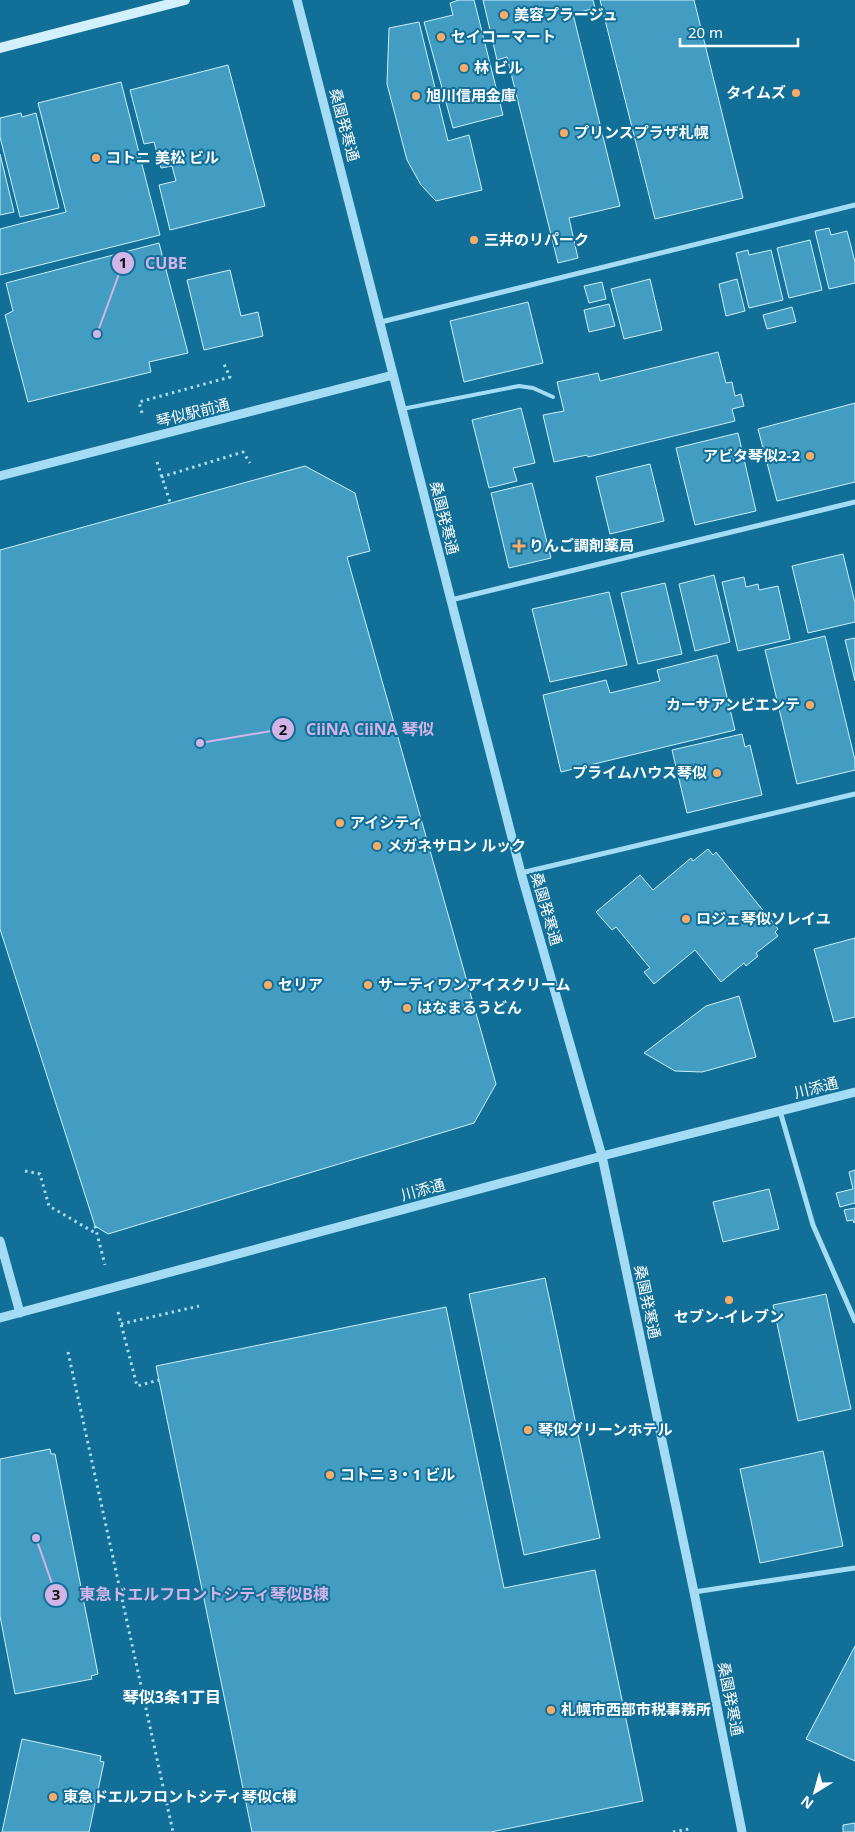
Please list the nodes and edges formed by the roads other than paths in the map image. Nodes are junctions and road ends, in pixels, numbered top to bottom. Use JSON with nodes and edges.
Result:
{"nodes":[{"id":1,"x":185,"y":0,"type":"edge"},
{"id":2,"x":298,"y":0,"type":"edge"},
{"id":3,"x":0,"y":48,"type":"edge"},
{"id":4,"x":855,"y":204,"type":"edge"},
{"id":5,"x":381,"y":322,"type":"junction"},
{"id":6,"x":393,"y":375,"type":"junction"},
{"id":7,"x":553,"y":397,"type":"dead end"},
{"id":8,"x":402,"y":409,"type":"junction"},
{"id":9,"x":0,"y":476,"type":"edge"},
{"id":10,"x":855,"y":502,"type":"edge"},
{"id":11,"x":451,"y":600,"type":"junction"},
{"id":12,"x":855,"y":794,"type":"edge"},
{"id":13,"x":521,"y":873,"type":"junction"},
{"id":14,"x":855,"y":1092,"type":"edge"},
{"id":15,"x":780,"y":1111,"type":"junction"},
{"id":16,"x":602,"y":1156,"type":"junction"},
{"id":17,"x":0,"y":1241,"type":"edge"},
{"id":18,"x":20,"y":1313,"type":"junction"},
{"id":19,"x":0,"y":1318,"type":"edge"},
{"id":20,"x":855,"y":1322,"type":"edge"},
{"id":21,"x":855,"y":1568,"type":"edge"},
{"id":22,"x":694,"y":1592,"type":"junction"},
{"id":23,"x":742,"y":1832,"type":"edge"}],
"edges":[{"from":1,"to":3,"type":"main road"},
{"from":2,"to":5,"type":"street","name":"桑園発寒通"},
{"from":4,"to":5,"type":"street"},
{"from":5,"to":6,"type":"street","name":"桑園発寒通"},
{"from":6,"to":8,"type":"street","name":"桑園発寒通"},
{"from":6,"to":9,"type":"street","name":"琴似駅前通"},
{"from":7,"to":8,"type":"lane"},
{"from":8,"to":11,"type":"street","name":"桑園発寒通"},
{"from":10,"to":11,"type":"street"},
{"from":11,"to":13,"type":"street","name":"桑園発寒通"},
{"from":12,"to":13,"type":"street"},
{"from":13,"to":16,"type":"street","name":"桑園発寒通"},
{"from":14,"to":15,"type":"street","name":"川添通"},
{"from":15,"to":16,"type":"street","name":"川添通"},
{"from":15,"to":20,"type":"street"},
{"from":16,"to":18,"type":"street","name":"川添通"},
{"from":16,"to":22,"type":"street","name":"桑園発寒通"},
{"from":17,"to":18,"type":"street"},
{"from":18,"to":19,"type":"street","name":"川添通"},
{"from":21,"to":22,"type":"street"},
{"from":22,"to":23,"type":"street","name":"桑園発寒通"}]}
